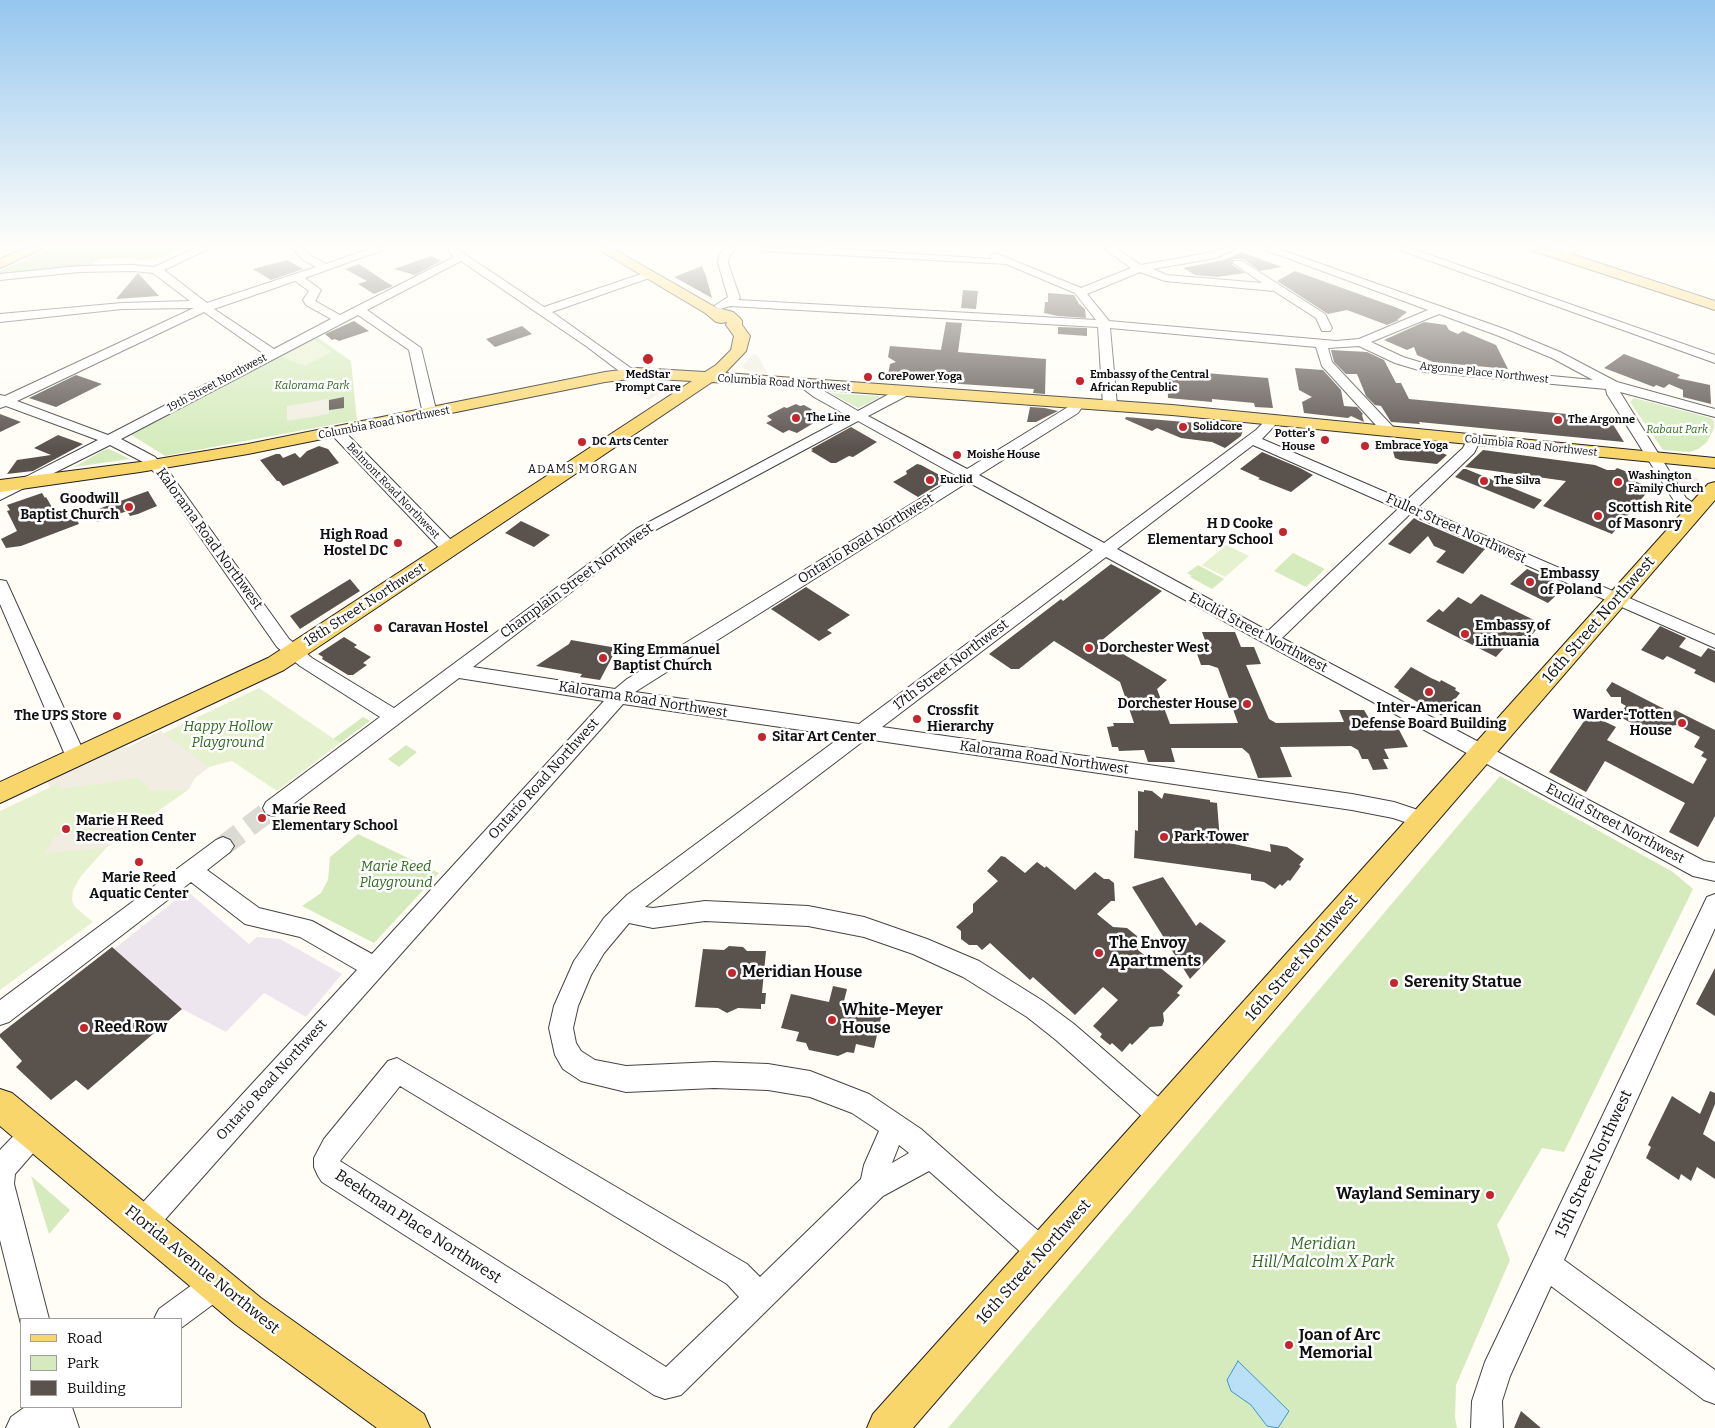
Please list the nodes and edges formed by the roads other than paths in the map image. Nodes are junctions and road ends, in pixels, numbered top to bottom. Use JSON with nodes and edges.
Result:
{"nodes":[{"id":1,"x":33,"y":315,"type":"edge"},
{"id":2,"x":187,"y":315,"type":"edge"},
{"id":3,"x":216,"y":315,"type":"edge"},
{"id":4,"x":331,"y":315,"type":"edge"},
{"id":5,"x":348,"y":315,"type":"edge"},
{"id":6,"x":365,"y":315,"type":"edge"},
{"id":7,"x":548,"y":315,"type":"edge"},
{"id":8,"x":715,"y":315,"type":"edge"},
{"id":9,"x":944,"y":315,"type":"edge"},
{"id":10,"x":1098,"y":315,"type":"edge"},
{"id":11,"x":1320,"y":315,"type":"edge"},
{"id":12,"x":1428,"y":315,"type":"edge"},
{"id":13,"x":1452,"y":315,"type":"edge"},
{"id":14,"x":1587,"y":315,"type":"edge"},
{"id":15,"x":0,"y":318,"type":"edge"},
{"id":16,"x":339,"y":319,"type":"junction"},
{"id":17,"x":1104,"y":324,"type":"junction"},
{"id":18,"x":1326,"y":328,"type":"dead end"},
{"id":19,"x":1360,"y":342,"type":"junction"},
{"id":20,"x":1321,"y":344,"type":"junction"},
{"id":21,"x":273,"y":354,"type":"junction"},
{"id":22,"x":1715,"y":360,"type":"edge"},
{"id":23,"x":631,"y":374,"type":"junction"},
{"id":24,"x":708,"y":377,"type":"junction"},
{"id":25,"x":806,"y":384,"type":"junction"},
{"id":26,"x":1612,"y":385,"type":"junction"},
{"id":27,"x":905,"y":391,"type":"junction"},
{"id":28,"x":2,"y":401,"type":"edge"},
{"id":29,"x":1078,"y":403,"type":"junction"},
{"id":30,"x":1110,"y":405,"type":"junction"},
{"id":31,"x":1715,"y":413,"type":"edge"},
{"id":32,"x":430,"y":414,"type":"junction"},
{"id":33,"x":858,"y":416,"type":"junction"},
{"id":34,"x":1267,"y":419,"type":"junction"},
{"id":35,"x":337,"y":432,"type":"junction"},
{"id":36,"x":1390,"y":432,"type":"junction"},
{"id":37,"x":110,"y":440,"type":"junction"},
{"id":38,"x":1252,"y":440,"type":"junction"},
{"id":39,"x":1473,"y":440,"type":"junction"},
{"id":40,"x":1715,"y":450,"type":"edge"},
{"id":41,"x":1655,"y":460,"type":"junction"},
{"id":42,"x":1688,"y":460,"type":"junction"},
{"id":43,"x":1715,"y":464,"type":"edge"},
{"id":44,"x":155,"y":465,"type":"junction"},
{"id":45,"x":968,"y":476,"type":"junction"},
{"id":46,"x":1715,"y":481,"type":"edge"},
{"id":47,"x":28,"y":482,"type":"junction"},
{"id":48,"x":0,"y":486,"type":"edge"},
{"id":49,"x":1715,"y":488,"type":"edge"},
{"id":50,"x":0,"y":496,"type":"edge"},
{"id":51,"x":1408,"y":508,"type":"junction"},
{"id":52,"x":1696,"y":510,"type":"junction"},
{"id":53,"x":450,"y":549,"type":"junction"},
{"id":54,"x":1105,"y":550,"type":"junction"},
{"id":55,"x":0,"y":585,"type":"edge"},
{"id":56,"x":1617,"y":599,"type":"junction"},
{"id":57,"x":1270,"y":639,"type":"junction"},
{"id":58,"x":1715,"y":642,"type":"edge"},
{"id":59,"x":294,"y":652,"type":"junction"},
{"id":60,"x":456,"y":671,"type":"junction"},
{"id":61,"x":618,"y":697,"type":"junction"},
{"id":62,"x":394,"y":717,"type":"junction"},
{"id":63,"x":863,"y":732,"type":"junction"},
{"id":64,"x":1482,"y":753,"type":"junction"},
{"id":65,"x":76,"y":757,"type":"junction"},
{"id":66,"x":0,"y":793,"type":"edge"},
{"id":67,"x":273,"y":808,"type":"tunnel mouth"},
{"id":68,"x":1423,"y":820,"type":"junction"},
{"id":69,"x":223,"y":846,"type":"tunnel mouth"},
{"id":70,"x":191,"y":870,"type":"junction"},
{"id":71,"x":1715,"y":872,"type":"edge"},
{"id":72,"x":1715,"y":904,"type":"edge"},
{"id":73,"x":627,"y":908,"type":"junction"},
{"id":74,"x":374,"y":967,"type":"junction"},
{"id":75,"x":0,"y":1014,"type":"edge"},
{"id":76,"x":0,"y":1105,"type":"edge"},
{"id":77,"x":1162,"y":1117,"type":"junction"},
{"id":78,"x":895,"y":1125,"type":"junction"},
{"id":79,"x":34,"y":1134,"type":"junction"},
{"id":80,"x":931,"y":1154,"type":"junction"},
{"id":81,"x":0,"y":1184,"type":"edge"},
{"id":82,"x":873,"y":1186,"type":"junction"},
{"id":83,"x":143,"y":1223,"type":"junction"},
{"id":84,"x":1042,"y":1253,"type":"junction"},
{"id":85,"x":1547,"y":1265,"type":"junction"},
{"id":86,"x":217,"y":1284,"type":"junction"},
{"id":87,"x":758,"y":1299,"type":"junction"},
{"id":88,"x":34,"y":1318,"type":"edge"},
{"id":89,"x":170,"y":1318,"type":"edge"},
{"id":90,"x":1715,"y":1389,"type":"edge"},
{"id":91,"x":50,"y":1408,"type":"edge"},
{"id":92,"x":57,"y":1408,"type":"edge"},
{"id":93,"x":22,"y":1428,"type":"edge"},
{"id":94,"x":64,"y":1428,"type":"edge"},
{"id":95,"x":410,"y":1428,"type":"edge"},
{"id":96,"x":887,"y":1428,"type":"edge"},
{"id":97,"x":1487,"y":1428,"type":"edge"}],
"edges":[{"from":1,"to":15,"type":"street"},
{"from":2,"to":28,"type":"street"},
{"from":3,"to":21,"type":"street"},
{"from":4,"to":16,"type":"street"},
{"from":5,"to":16,"type":"street","name":"19th Street Northwest"},
{"from":6,"to":32,"type":"street"},
{"from":7,"to":23,"type":"street"},
{"from":8,"to":24,"type":"main road","name":"18th Street Northwest"},
{"from":9,"to":17,"type":"street"},
{"from":10,"to":17,"type":"street"},
{"from":11,"to":18,"type":"street"},
{"from":12,"to":19,"type":"street"},
{"from":13,"to":26,"type":"street"},
{"from":14,"to":22,"type":"street"},
{"from":16,"to":21,"type":"street","name":"19th Street Northwest"},
{"from":17,"to":20,"type":"street"},
{"from":17,"to":30,"type":"street"},
{"from":19,"to":20,"type":"street"},
{"from":19,"to":26,"type":"street","name":"Argonne Place Northwest"},
{"from":20,"to":36,"type":"street"},
{"from":21,"to":37,"type":"street","name":"19th Street Northwest"},
{"from":23,"to":24,"type":"main road","name":"Columbia Road Northwest"},
{"from":23,"to":32,"type":"main road","name":"Columbia Road Northwest"},
{"from":24,"to":25,"type":"main road","name":"Columbia Road Northwest"},
{"from":24,"to":53,"type":"main road","name":"18th Street Northwest"},
{"from":25,"to":27,"type":"main road","name":"Columbia Road Northwest"},
{"from":25,"to":33,"type":"street","name":"Euclid Street Northwest"},
{"from":26,"to":31,"type":"street"},
{"from":26,"to":41,"type":"street"},
{"from":27,"to":29,"type":"main road","name":"Columbia Road Northwest"},
{"from":27,"to":33,"type":"street","name":"Champlain Street Northwest"},
{"from":28,"to":37,"type":"street","name":"Kalorama Road Northwest"},
{"from":29,"to":30,"type":"main road","name":"Columbia Road Northwest"},
{"from":29,"to":45,"type":"street","name":"Ontario Road Northwest"},
{"from":30,"to":34,"type":"main road","name":"Columbia Road Northwest"},
{"from":32,"to":35,"type":"main road","name":"Columbia Road Northwest"},
{"from":33,"to":45,"type":"street","name":"Euclid Street Northwest"},
{"from":33,"to":60,"type":"street","name":"Champlain Street Northwest"},
{"from":34,"to":36,"type":"main road","name":"Columbia Road Northwest"},
{"from":34,"to":38,"type":"street","name":"17th Street Northwest"},
{"from":35,"to":44,"type":"main road","name":"Columbia Road Northwest"},
{"from":35,"to":53,"type":"street","name":"Belmont Road Northwest"},
{"from":36,"to":39,"type":"main road","name":"Columbia Road Northwest"},
{"from":37,"to":44,"type":"street","name":"Kalorama Road Northwest"},
{"from":37,"to":47,"type":"street","name":"19th Street Northwest"},
{"from":38,"to":51,"type":"street","name":"Fuller Street Northwest"},
{"from":38,"to":54,"type":"street","name":"17th Street Northwest"},
{"from":39,"to":41,"type":"main road","name":"Columbia Road Northwest"},
{"from":39,"to":51,"type":"street"},
{"from":40,"to":42,"type":"main road"},
{"from":41,"to":42,"type":"main road","name":"Columbia Road Northwest"},
{"from":41,"to":46,"type":"main road"},
{"from":41,"to":52,"type":"street"},
{"from":42,"to":43,"type":"main road","name":"Columbia Road Northwest"},
{"from":44,"to":47,"type":"main road","name":"Columbia Road Northwest"},
{"from":44,"to":59,"type":"street","name":"Kalorama Road Northwest"},
{"from":45,"to":54,"type":"street","name":"Euclid Street Northwest"},
{"from":45,"to":61,"type":"street","name":"Ontario Road Northwest"},
{"from":47,"to":48,"type":"main road","name":"Columbia Road Northwest"},
{"from":47,"to":50,"type":"street","name":"19th Street Northwest"},
{"from":49,"to":52,"type":"main road","name":"16th Street Northwest"},
{"from":51,"to":56,"type":"street","name":"Fuller Street Northwest"},
{"from":51,"to":57,"type":"street"},
{"from":52,"to":56,"type":"main road","name":"16th Street Northwest"},
{"from":53,"to":59,"type":"main road","name":"18th Street Northwest"},
{"from":54,"to":57,"type":"street","name":"Euclid Street Northwest"},
{"from":54,"to":63,"type":"street","name":"17th Street Northwest"},
{"from":55,"to":65,"type":"street"},
{"from":56,"to":58,"type":"street","name":"Fuller Street Northwest"},
{"from":56,"to":64,"type":"main road","name":"16th Street Northwest"},
{"from":57,"to":64,"type":"street","name":"Euclid Street Northwest"},
{"from":59,"to":62,"type":"street","name":"Kalorama Road Northwest"},
{"from":59,"to":65,"type":"main road","name":"18th Street Northwest"},
{"from":60,"to":61,"type":"street","name":"Kalorama Road Northwest"},
{"from":60,"to":62,"type":"street","name":"Champlain Street Northwest"},
{"from":61,"to":63,"type":"street","name":"Kalorama Road Northwest"},
{"from":61,"to":74,"type":"street","name":"Ontario Road Northwest"},
{"from":62,"to":67,"type":"street","name":"Champlain Street Northwest"},
{"from":63,"to":68,"type":"street","name":"Kalorama Road Northwest"},
{"from":63,"to":73,"type":"street","name":"17th Street Northwest"},
{"from":64,"to":68,"type":"main road","name":"16th Street Northwest"},
{"from":64,"to":71,"type":"street","name":"Euclid Street Northwest"},
{"from":65,"to":66,"type":"main road","name":"18th Street Northwest"},
{"from":68,"to":77,"type":"main road","name":"16th Street Northwest"},
{"from":69,"to":70,"type":"street"},
{"from":70,"to":74,"type":"street"},
{"from":70,"to":75,"type":"street"},
{"from":72,"to":85,"type":"street","name":"15th Street Northwest"},
{"from":73,"to":77,"type":"street"},
{"from":73,"to":78,"type":"street"},
{"from":74,"to":83,"type":"street","name":"Ontario Road Northwest"},
{"from":76,"to":79,"type":"main road","name":"Florida Avenue Northwest"},
{"from":77,"to":84,"type":"main road","name":"16th Street Northwest"},
{"from":78,"to":80,"type":"street"},
{"from":78,"to":82,"type":"street"},
{"from":79,"to":81,"type":"street"},
{"from":79,"to":83,"type":"main road","name":"Florida Avenue Northwest"},
{"from":80,"to":82,"type":"street","name":"Beekman Place Northwest"},
{"from":80,"to":84,"type":"street"},
{"from":81,"to":88,"type":"street"},
{"from":82,"to":87,"type":"street","name":"Beekman Place Northwest"},
{"from":83,"to":86,"type":"main road","name":"Florida Avenue Northwest"},
{"from":84,"to":96,"type":"main road","name":"16th Street Northwest"},
{"from":85,"to":90,"type":"street"},
{"from":85,"to":97,"type":"street","name":"15th Street Northwest"},
{"from":86,"to":89,"type":"street"},
{"from":86,"to":95,"type":"main road","name":"Florida Avenue Northwest"},
{"from":87,"to":87,"type":"street","name":"Beekman Place Northwest"},
{"from":91,"to":93,"type":"street"},
{"from":92,"to":94,"type":"street"}]}
